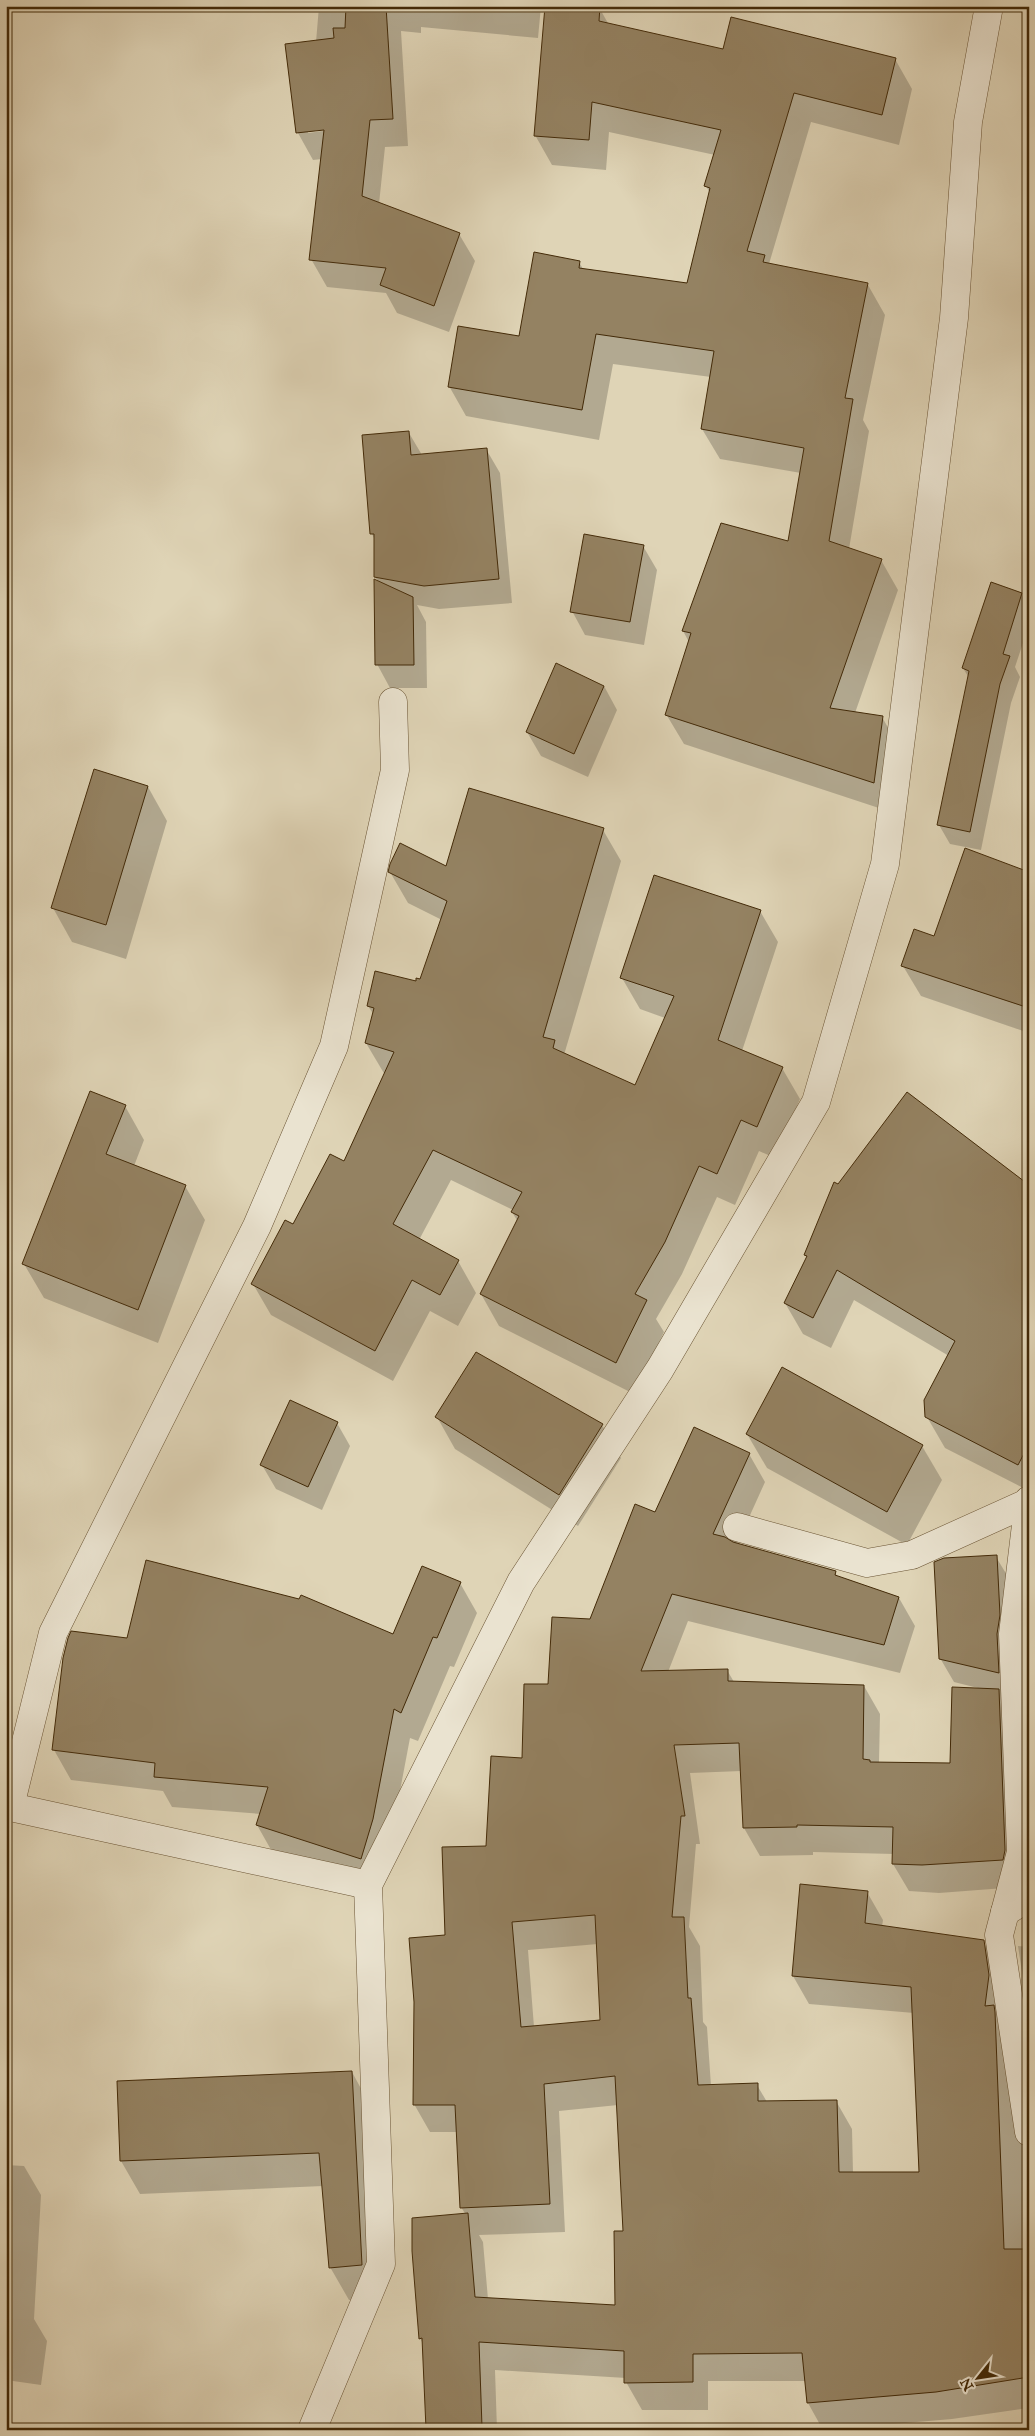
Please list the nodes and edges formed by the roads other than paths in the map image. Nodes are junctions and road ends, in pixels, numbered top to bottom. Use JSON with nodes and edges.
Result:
{"nodes":[{"id":1,"x":989,"y":6,"type":"edge"},
{"id":2,"x":393,"y":702,"type":"dead end"},
{"id":3,"x":1028,"y":1502,"type":"edge"},
{"id":4,"x":737,"y":1527,"type":"dead end"},
{"id":5,"x":8,"y":1806,"type":"edge"},
{"id":6,"x":368,"y":1885,"type":"junction"},
{"id":7,"x":1029,"y":1897,"type":"edge"},
{"id":8,"x":1005,"y":1912,"type":"junction"},
{"id":9,"x":1029,"y":2132,"type":"edge"},
{"id":10,"x":312,"y":2430,"type":"edge"}],
"edges":[{"from":1,"to":6,"type":"street"},
{"from":2,"to":5,"type":"street"},
{"from":3,"to":4,"type":"street"},
{"from":3,"to":8,"type":"street"},
{"from":5,"to":6,"type":"street"},
{"from":6,"to":10,"type":"street"},
{"from":7,"to":8,"type":"street"},
{"from":8,"to":9,"type":"street"}]}
